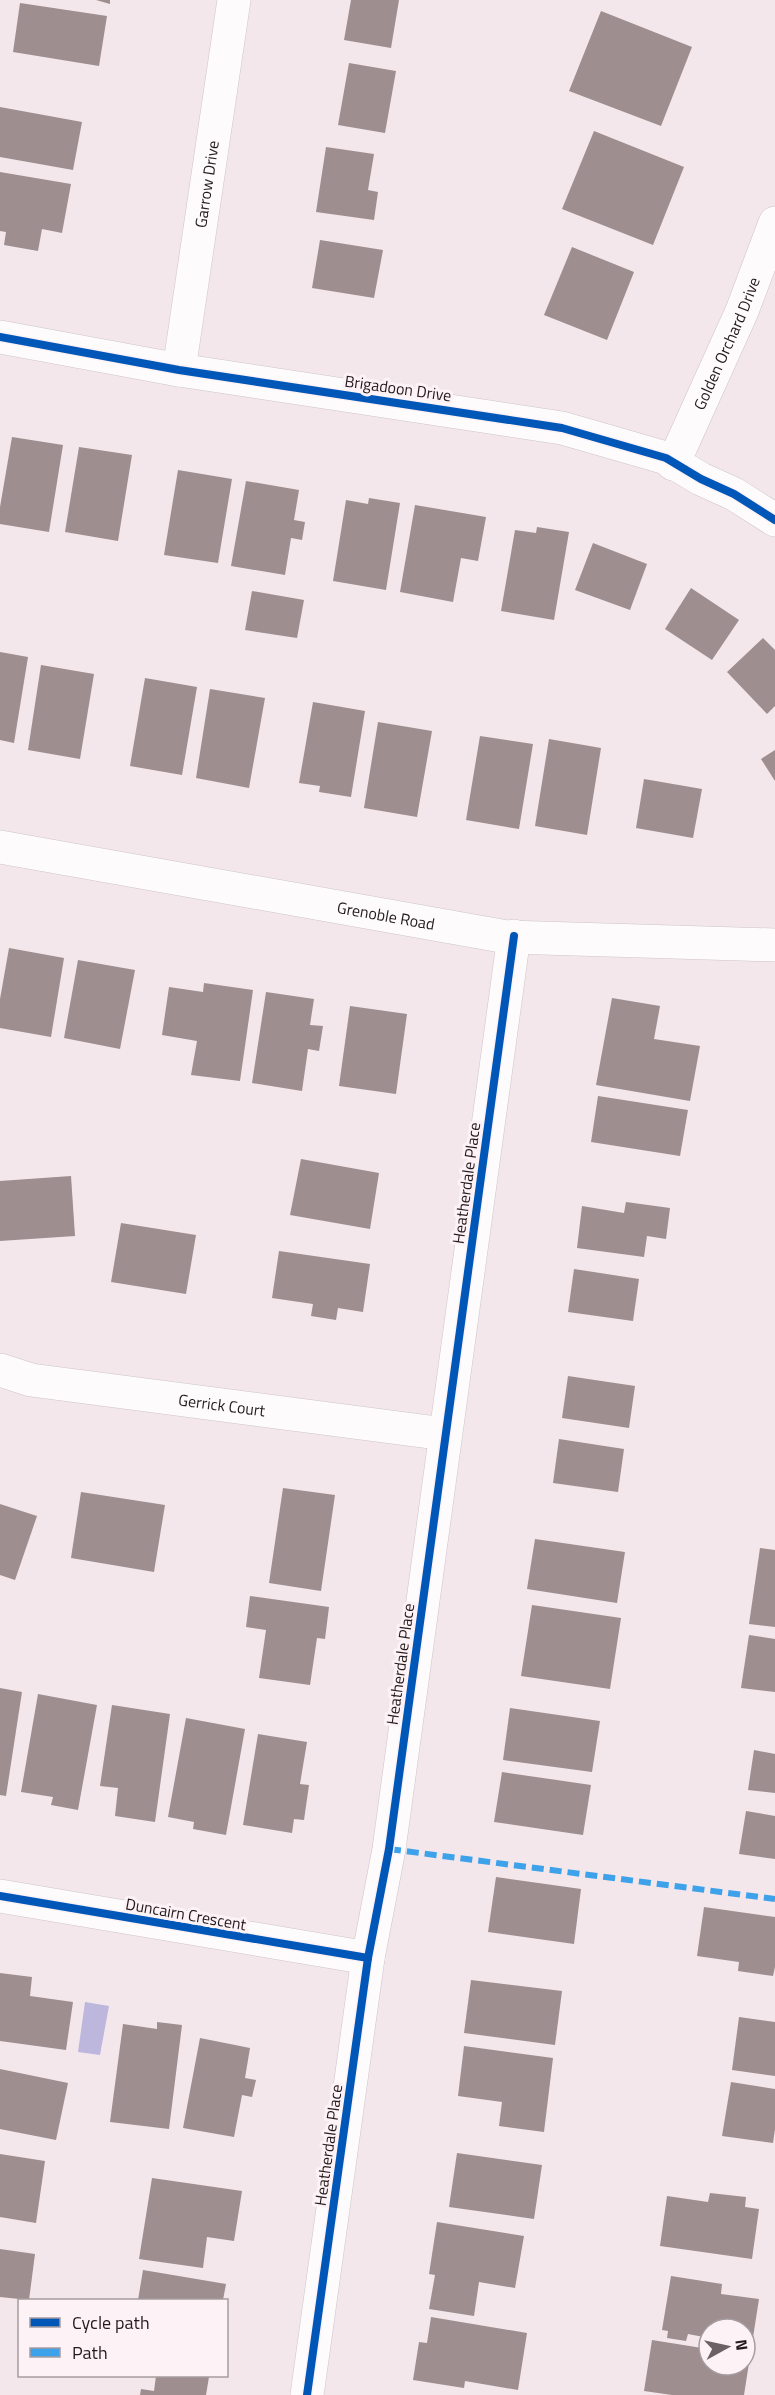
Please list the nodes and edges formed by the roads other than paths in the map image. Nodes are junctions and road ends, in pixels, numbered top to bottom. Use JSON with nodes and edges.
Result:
{"nodes":[{"id":1,"x":234,"y":0,"type":"edge"},
{"id":2,"x":775,"y":223,"type":"edge"},
{"id":3,"x":0,"y":338,"type":"edge"},
{"id":4,"x":179,"y":370,"type":"junction"},
{"id":5,"x":674,"y":464,"type":"junction"},
{"id":6,"x":775,"y":520,"type":"edge"},
{"id":7,"x":0,"y":847,"type":"edge"},
{"id":8,"x":514,"y":936,"type":"junction"},
{"id":9,"x":775,"y":945,"type":"edge"},
{"id":10,"x":0,"y":1370,"type":"edge"},
{"id":11,"x":446,"y":1434,"type":"junction"},
{"id":12,"x":0,"y":1896,"type":"edge"},
{"id":13,"x":368,"y":1958,"type":"junction"},
{"id":14,"x":307,"y":2395,"type":"edge"}],
"edges":[{"from":1,"to":4,"type":"street","name":"Garrow Drive"},
{"from":2,"to":5,"type":"street","name":"Golden Orchard Drive"},
{"from":3,"to":4,"type":"street","name":"Brigadoon Drive"},
{"from":4,"to":5,"type":"street","name":"Brigadoon Drive"},
{"from":5,"to":6,"type":"street","name":"Brigadoon Drive"},
{"from":7,"to":8,"type":"street","name":"Grenoble Road"},
{"from":8,"to":9,"type":"street","name":"Grenoble Road"},
{"from":8,"to":11,"type":"street","name":"Heatherdale Place"},
{"from":10,"to":11,"type":"street","name":"Gerrick Court"},
{"from":11,"to":13,"type":"street","name":"Heatherdale Place"},
{"from":12,"to":13,"type":"street","name":"Duncairn Crescent"},
{"from":13,"to":14,"type":"street","name":"Heatherdale Place"}]}
